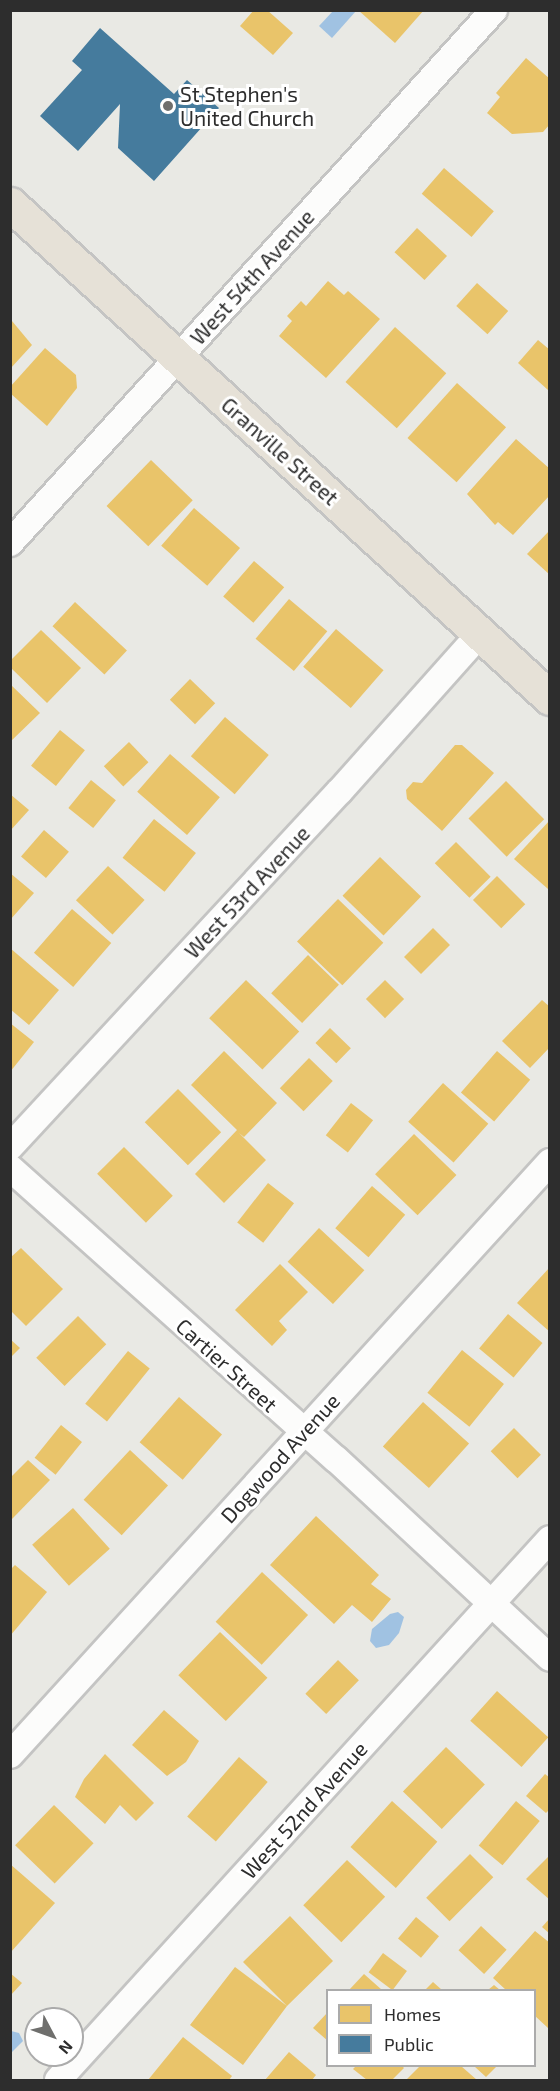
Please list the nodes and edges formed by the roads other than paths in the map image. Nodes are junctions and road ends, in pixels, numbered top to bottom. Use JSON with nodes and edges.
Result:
{"nodes":[{"id":1,"x":494,"y":10,"type":"edge"},
{"id":2,"x":10,"y":204,"type":"edge"},
{"id":3,"x":178,"y":358,"type":"junction"},
{"id":4,"x":10,"y":543,"type":"edge"},
{"id":5,"x":480,"y":634,"type":"junction"},
{"id":6,"x":549,"y":698,"type":"edge"},
{"id":7,"x":10,"y":1147,"type":"edge"},
{"id":8,"x":549,"y":1162,"type":"edge"},
{"id":9,"x":10,"y":1168,"type":"edge"},
{"id":10,"x":303,"y":1432,"type":"junction"},
{"id":11,"x":549,"y":1539,"type":"edge"},
{"id":12,"x":492,"y":1604,"type":"junction"},
{"id":13,"x":549,"y":1658,"type":"edge"},
{"id":14,"x":10,"y":1755,"type":"edge"},
{"id":15,"x":58,"y":2080,"type":"edge"}],
"edges":[{"from":1,"to":3,"type":"street","name":"West 54th Avenue"},
{"from":2,"to":3,"type":"highway","name":"Granville Street"},
{"from":3,"to":4,"type":"street","name":"West 54th Avenue"},
{"from":3,"to":5,"type":"highway","name":"Granville Street"},
{"from":5,"to":6,"type":"highway","name":"Granville Street"},
{"from":5,"to":7,"type":"street","name":"West 53rd Avenue"},
{"from":8,"to":10,"type":"street","name":"Dogwood Avenue"},
{"from":9,"to":10,"type":"street","name":"Cartier Street"},
{"from":10,"to":12,"type":"street","name":"Cartier Street"},
{"from":10,"to":14,"type":"street","name":"Dogwood Avenue"},
{"from":11,"to":12,"type":"street","name":"West 52nd Avenue"},
{"from":12,"to":13,"type":"street","name":"Cartier Street"},
{"from":12,"to":15,"type":"street","name":"West 52nd Avenue"}]}
